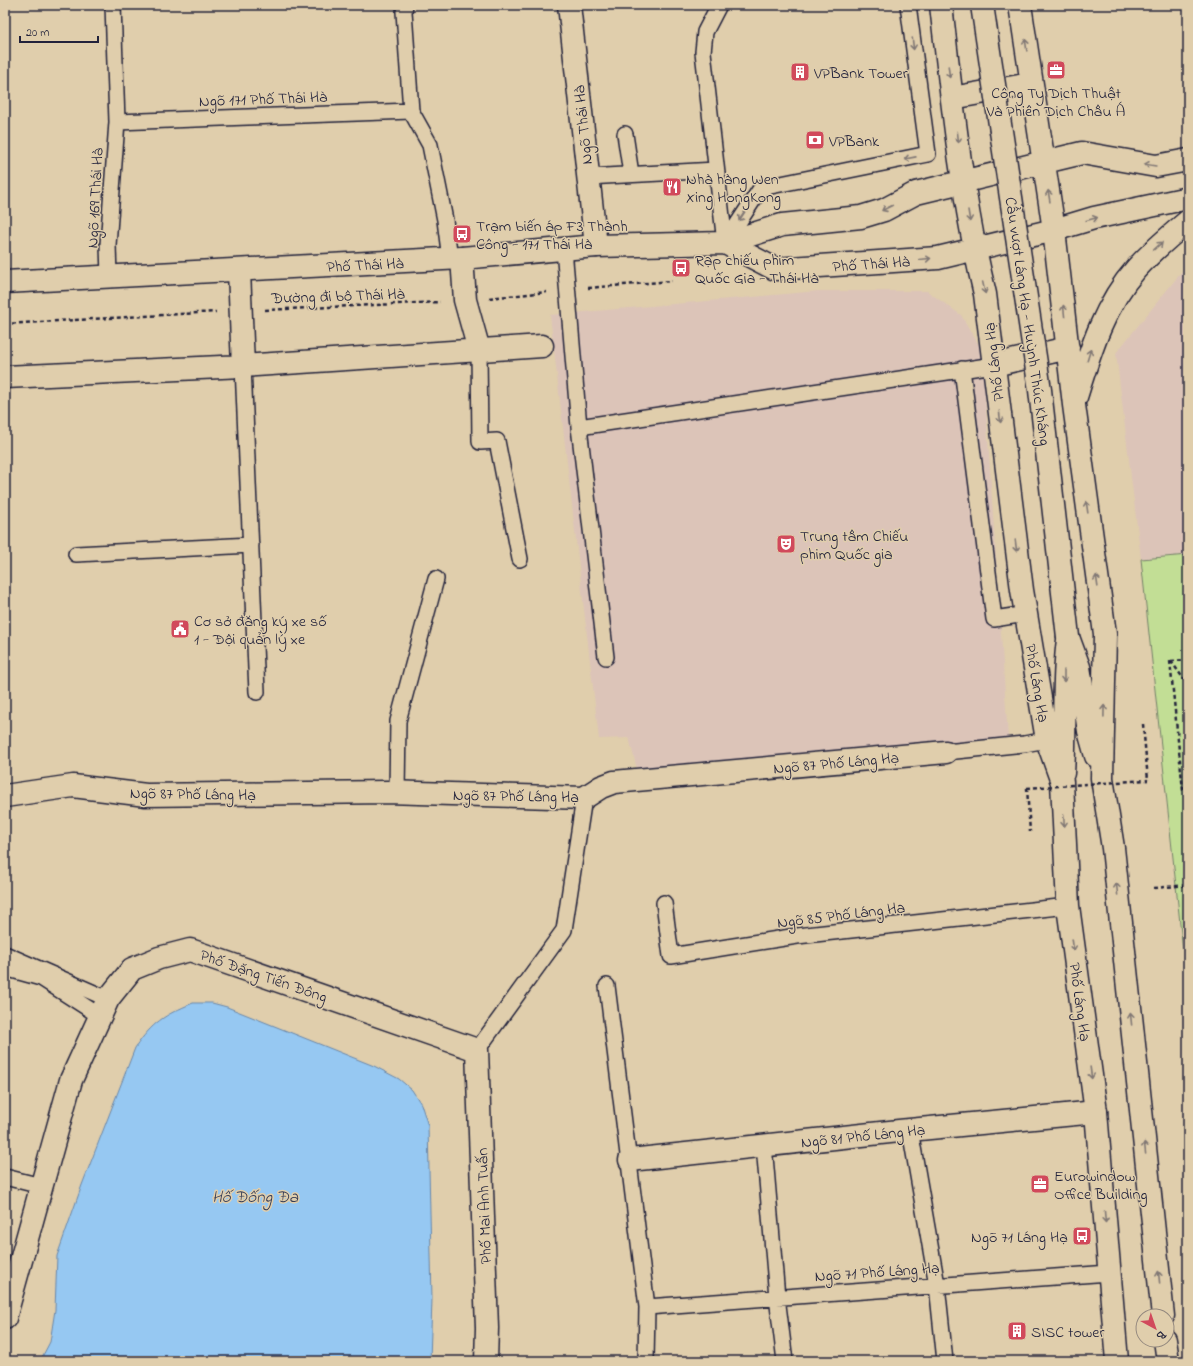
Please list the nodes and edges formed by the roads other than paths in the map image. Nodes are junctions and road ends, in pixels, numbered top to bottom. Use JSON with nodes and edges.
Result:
{"nodes":[{"id":1,"x":113,"y":5,"type":"edge"},
{"id":2,"x":406,"y":5,"type":"edge"},
{"id":3,"x":569,"y":5,"type":"edge"},
{"id":4,"x":719,"y":5,"type":"edge"},
{"id":5,"x":908,"y":5,"type":"edge"},
{"id":6,"x":941,"y":5,"type":"edge"},
{"id":7,"x":982,"y":5,"type":"edge"},
{"id":8,"x":1020,"y":5,"type":"edge"},
{"id":9,"x":1031,"y":84,"type":"junction"},
{"id":10,"x":952,"y":98,"type":"junction"},
{"id":11,"x":411,"y":111,"type":"junction"},
{"id":12,"x":117,"y":122,"type":"junction"},
{"id":13,"x":625,"y":134,"type":"dead end"},
{"id":14,"x":1188,"y":160,"type":"edge"},
{"id":15,"x":1044,"y":162,"type":"junction"},
{"id":16,"x":716,"y":170,"type":"junction"},
{"id":17,"x":631,"y":174,"type":"junction"},
{"id":18,"x":587,"y":177,"type":"junction"},
{"id":19,"x":963,"y":182,"type":"junction"},
{"id":20,"x":1188,"y":198,"type":"edge"},
{"id":21,"x":1188,"y":221,"type":"edge"},
{"id":22,"x":1054,"y":230,"type":"junction"},
{"id":23,"x":724,"y":243,"type":"junction"},
{"id":24,"x":596,"y":246,"type":"junction"},
{"id":25,"x":564,"y":249,"type":"junction"},
{"id":26,"x":974,"y":250,"type":"junction"},
{"id":27,"x":456,"y":258,"type":"junction"},
{"id":28,"x":239,"y":271,"type":"junction"},
{"id":29,"x":109,"y":276,"type":"junction"},
{"id":30,"x":5,"y":282,"type":"edge"},
{"id":31,"x":542,"y":346,"type":"dead end"},
{"id":32,"x":1068,"y":348,"type":"junction"},
{"id":33,"x":479,"y":350,"type":"junction"},
{"id":34,"x":994,"y":365,"type":"junction"},
{"id":35,"x":243,"y":366,"type":"junction"},
{"id":36,"x":962,"y":369,"type":"junction"},
{"id":37,"x":5,"y":377,"type":"edge"},
{"id":38,"x":1074,"y":405,"type":"junction"},
{"id":39,"x":579,"y":427,"type":"junction"},
{"id":40,"x":251,"y":545,"type":"junction"},
{"id":41,"x":76,"y":554,"type":"dead end"},
{"id":42,"x":520,"y":559,"type":"dead end"},
{"id":43,"x":436,"y":579,"type":"dead end"},
{"id":44,"x":1026,"y":614,"type":"junction"},
{"id":45,"x":1068,"y":637,"type":"junction"},
{"id":46,"x":606,"y":657,"type":"dead end"},
{"id":47,"x":257,"y":692,"type":"dead end"},
{"id":48,"x":1048,"y":740,"type":"junction"},
{"id":49,"x":946,"y":752,"type":"joint"},
{"id":50,"x":1102,"y":778,"type":"junction"},
{"id":51,"x":1062,"y":782,"type":"junction"},
{"id":52,"x":397,"y":792,"type":"junction"},
{"id":53,"x":5,"y":796,"type":"edge"},
{"id":54,"x":584,"y":798,"type":"junction"},
{"id":55,"x":664,"y":903,"type":"dead end"},
{"id":56,"x":1068,"y":906,"type":"junction"},
{"id":57,"x":5,"y":954,"type":"edge"},
{"id":58,"x":5,"y":968,"type":"edge"},
{"id":59,"x":607,"y":986,"type":"dead end"},
{"id":60,"x":104,"y":1008,"type":"junction"},
{"id":61,"x":477,"y":1050,"type":"junction"},
{"id":62,"x":1096,"y":1112,"type":"junction"},
{"id":63,"x":910,"y":1130,"type":"junction"},
{"id":64,"x":764,"y":1145,"type":"junction"},
{"id":65,"x":630,"y":1160,"type":"junction"},
{"id":66,"x":5,"y":1177,"type":"edge"},
{"id":67,"x":41,"y":1186,"type":"junction"},
{"id":68,"x":1109,"y":1273,"type":"junction"},
{"id":69,"x":937,"y":1285,"type":"junction"},
{"id":70,"x":777,"y":1297,"type":"junction"},
{"id":71,"x":647,"y":1306,"type":"junction"},
{"id":72,"x":1162,"y":1308,"type":"edge"},
{"id":73,"x":5,"y":1318,"type":"edge"},
{"id":74,"x":1166,"y":1348,"type":"edge"},
{"id":75,"x":486,"y":1361,"type":"edge"},
{"id":76,"x":646,"y":1361,"type":"edge"},
{"id":77,"x":785,"y":1361,"type":"edge"},
{"id":78,"x":945,"y":1361,"type":"edge"},
{"id":79,"x":1117,"y":1361,"type":"edge"},
{"id":80,"x":1168,"y":1361,"type":"edge"}],
"edges":[{"from":1,"to":12,"type":"lane","name":"Ngõ 169 Thái Hà"},
{"from":2,"to":11,"type":"lane"},
{"from":3,"to":18,"type":"main road","name":"Ngõ Thái Hà"},
{"from":4,"to":16,"type":"lane"},
{"from":5,"to":23,"type":"lane","one_way":true},
{"from":6,"to":10,"type":"main road","name":"Phố Láng Hạ","one_way":true},
{"from":7,"to":45,"type":"main road","name":"Cầu vượt Láng Hạ - Huỳnh Thúc Kháng","bridge":true},
{"from":9,"to":8,"type":"main road","one_way":true},
{"from":9,"to":10,"type":"main road"},
{"from":9,"to":15,"type":"main road"},
{"from":10,"to":19,"type":"main road","name":"Phố Láng Hạ","one_way":true},
{"from":11,"to":12,"type":"lane","name":"Ngõ 171 Phố Thái Hà"},
{"from":11,"to":27,"type":"lane"},
{"from":12,"to":29,"type":"lane","name":"Ngõ 169 Thái Hà"},
{"from":13,"to":17,"type":"lane"},
{"from":14,"to":15,"type":"main road","name":"Phố Thái Hà","one_way":true},
{"from":15,"to":19,"type":"main road","name":"Phố Thái Hà"},
{"from":22,"to":15,"type":"main road","one_way":true},
{"from":16,"to":17,"type":"lane"},
{"from":16,"to":23,"type":"lane"},
{"from":17,"to":18,"type":"lane"},
{"from":18,"to":24,"type":"main road","name":"Ngõ Thái Hà"},
{"from":19,"to":23,"type":"main road","name":"Phố Thái Hà","one_way":true},
{"from":19,"to":26,"type":"main road","name":"Phố Láng Hạ","one_way":true},
{"from":22,"to":20,"type":"main road","name":"Phố Thái Hà","one_way":true},
{"from":38,"to":21,"type":"main road","one_way":true},
{"from":22,"to":26,"type":"main road","name":"Phố Thái Hà"},
{"from":32,"to":22,"type":"main road","one_way":true},
{"from":23,"to":24,"type":"main road","name":"Phố Thái Hà"},
{"from":23,"to":26,"type":"main road","name":"Phố Thái Hà","one_way":true},
{"from":24,"to":25,"type":"main road","name":"Phố Thái Hà"},
{"from":25,"to":27,"type":"main road","name":"Phố Thái Hà"},
{"from":25,"to":39,"type":"lane"},
{"from":26,"to":34,"type":"main road","name":"Phố Láng Hạ","one_way":true},
{"from":27,"to":28,"type":"main road","name":"Phố Thái Hà"},
{"from":27,"to":33,"type":"main road"},
{"from":28,"to":29,"type":"main road","name":"Phố Thái Hà"},
{"from":28,"to":35,"type":"main road"},
{"from":29,"to":30,"type":"main road","name":"Phố Thái Hà"},
{"from":31,"to":33,"type":"main road"},
{"from":32,"to":34,"type":"main road"},
{"from":32,"to":38,"type":"main road"},
{"from":33,"to":35,"type":"main road"},
{"from":33,"to":42,"type":"lane"},
{"from":34,"to":36,"type":"lane"},
{"from":34,"to":44,"type":"main road","name":"Phố Láng Hạ","one_way":true},
{"from":35,"to":37,"type":"main road"},
{"from":35,"to":40,"type":"lane"},
{"from":36,"to":39,"type":"lane"},
{"from":36,"to":44,"type":"lane"},
{"from":50,"to":38,"type":"main road","one_way":true},
{"from":39,"to":46,"type":"lane"},
{"from":40,"to":41,"type":"lane"},
{"from":40,"to":47,"type":"lane"},
{"from":43,"to":52,"type":"lane"},
{"from":44,"to":48,"type":"main road","name":"Phố Láng Hạ"},
{"from":45,"to":50,"type":"main road","name":"Cầu vượt Láng Hạ - Huỳnh Thúc Kháng"},
{"from":45,"to":51,"type":"main road","name":"Cầu vượt Láng Hạ - Huỳnh Thúc Kháng","one_way":true},
{"from":48,"to":49,"type":"lane","name":"Ngõ 87 Phố Láng Hạ"},
{"from":48,"to":51,"type":"main road","name":"Phố Láng Hạ"},
{"from":49,"to":54,"type":"main road","name":"Ngõ 87 Phố Láng Hạ"},
{"from":72,"to":50,"type":"main road","one_way":true},
{"from":51,"to":56,"type":"main road","name":"Phố Láng Hạ","one_way":true},
{"from":52,"to":53,"type":"main road","name":"Ngõ 87 Phố Láng Hạ"},
{"from":52,"to":54,"type":"main road","name":"Ngõ 87 Phố Láng Hạ"},
{"from":54,"to":61,"type":"lane"},
{"from":55,"to":56,"type":"lane","name":"Ngõ 85 Phố Láng Hạ"},
{"from":56,"to":62,"type":"main road","name":"Phố Láng Hạ","one_way":true},
{"from":57,"to":60,"type":"lane"},
{"from":58,"to":60,"type":"lane"},
{"from":59,"to":65,"type":"lane"},
{"from":60,"to":61,"type":"main road","name":"Phố Đặng Tiến Đông"},
{"from":60,"to":67,"type":"main road","name":"Phố Đặng Tiến Đông"},
{"from":61,"to":75,"type":"main road","name":"Phố Mai Anh Tuấn"},
{"from":62,"to":63,"type":"main road","name":"Ngõ 81 Phố Láng Hạ"},
{"from":62,"to":68,"type":"main road","name":"Phố Láng Hạ","one_way":true},
{"from":63,"to":64,"type":"main road","name":"Ngõ 81 Phố Láng Hạ"},
{"from":63,"to":69,"type":"lane"},
{"from":64,"to":65,"type":"main road","name":"Ngõ 81 Phố Láng Hạ"},
{"from":64,"to":70,"type":"lane"},
{"from":65,"to":71,"type":"lane"},
{"from":66,"to":67,"type":"lane"},
{"from":67,"to":73,"type":"main road","name":"Phố Đặng Tiến Đông"},
{"from":68,"to":69,"type":"lane","name":"Ngõ 71 Phố Láng Hạ"},
{"from":68,"to":79,"type":"main road","name":"Phố Láng Hạ"},
{"from":69,"to":70,"type":"lane","name":"Ngõ 71 Phố Láng Hạ"},
{"from":69,"to":78,"type":"lane"},
{"from":70,"to":71,"type":"lane","name":"Ngõ 71 Phố Láng Hạ"},
{"from":70,"to":77,"type":"lane"},
{"from":71,"to":76,"type":"lane"},
{"from":74,"to":80,"type":"main road"}]}
